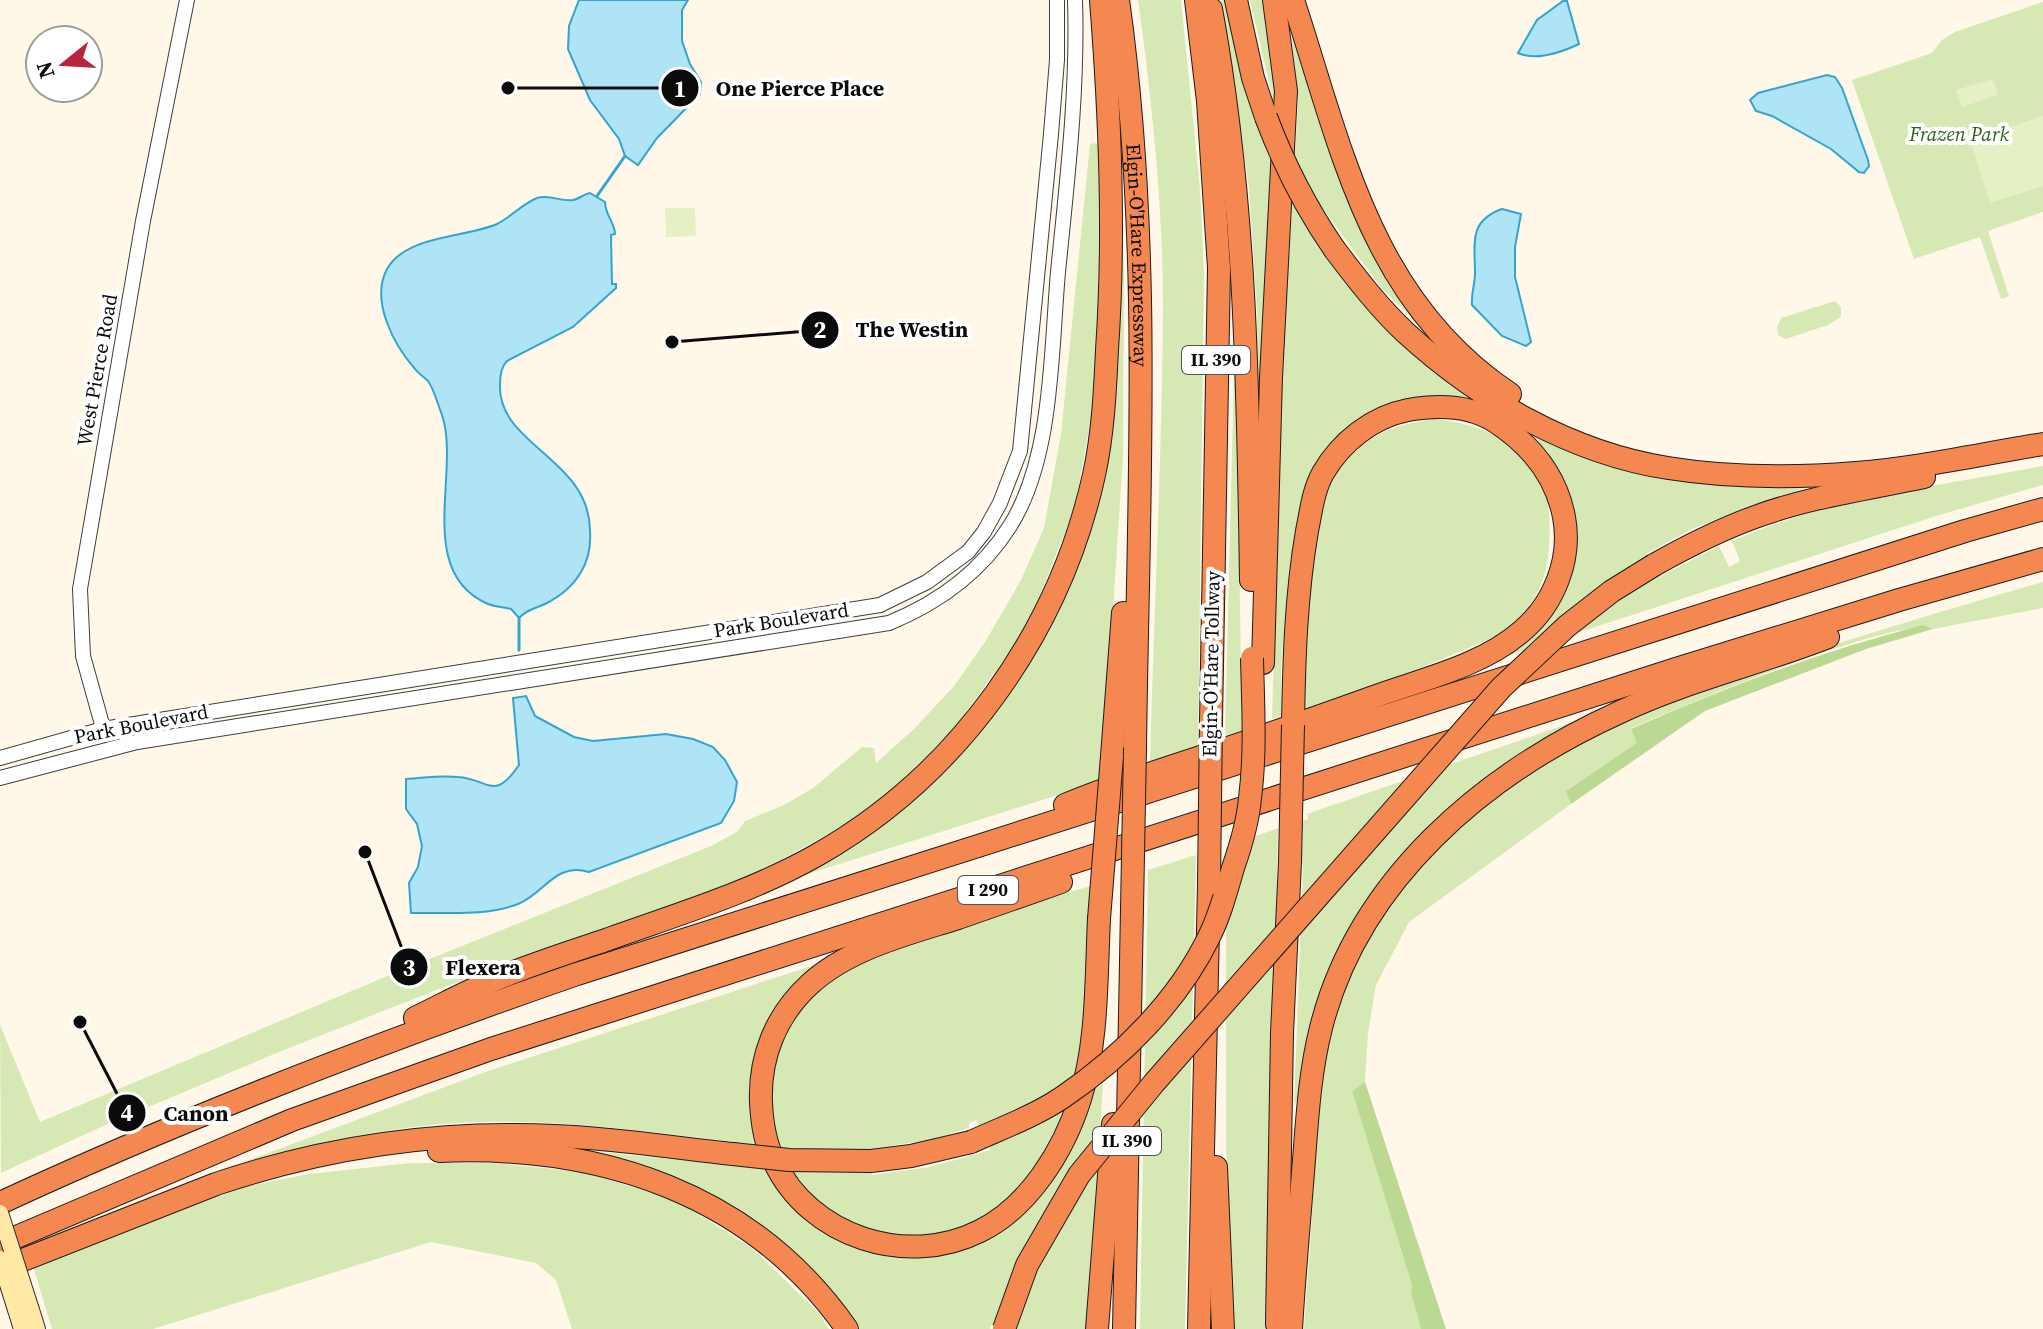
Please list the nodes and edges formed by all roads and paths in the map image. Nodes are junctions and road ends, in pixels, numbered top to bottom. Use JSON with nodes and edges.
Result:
{"nodes":[{"id":1,"x":187,"y":0,"type":"edge"},
{"id":2,"x":1057,"y":0,"type":"edge"},
{"id":3,"x":1075,"y":0,"type":"edge"},
{"id":4,"x":1101,"y":0,"type":"edge"},
{"id":5,"x":1118,"y":0,"type":"edge"},
{"id":6,"x":1196,"y":0,"type":"edge"},
{"id":7,"x":1209,"y":0,"type":"edge"},
{"id":8,"x":1236,"y":0,"type":"edge"},
{"id":9,"x":1274,"y":0,"type":"edge"},
{"id":10,"x":1293,"y":0,"type":"edge"},
{"id":11,"x":2043,"y":444,"type":"edge"},
{"id":12,"x":2043,"y":455,"type":"edge"},
{"id":13,"x":1696,"y":470,"type":"junction"},
{"id":14,"x":2043,"y":509,"type":"edge"},
{"id":15,"x":1138,"y":513,"type":"junction"},
{"id":16,"x":2043,"y":559,"type":"edge"},
{"id":17,"x":1990,"y":574,"type":"junction"},
{"id":18,"x":1258,"y":661,"type":"junction"},
{"id":19,"x":103,"y":729,"type":"junction"},
{"id":20,"x":108,"y":747,"type":"junction"},
{"id":21,"x":0,"y":758,"type":"edge"},
{"id":22,"x":1354,"y":774,"type":"junction"},
{"id":23,"x":0,"y":778,"type":"edge"},
{"id":24,"x":927,"y":863,"type":"junction"},
{"id":25,"x":1132,"y":952,"type":"junction"},
{"id":26,"x":1207,"y":986,"type":"junction"},
{"id":27,"x":241,"y":1099,"type":"junction"},
{"id":28,"x":251,"y":1172,"type":"junction"},
{"id":29,"x":0,"y":1203,"type":"edge"},
{"id":30,"x":0,"y":1213,"type":"edge"},
{"id":31,"x":0,"y":1244,"type":"edge"},
{"id":32,"x":0,"y":1259,"type":"edge"},
{"id":33,"x":0,"y":1269,"type":"edge"},
{"id":34,"x":24,"y":1318,"type":"edge"},
{"id":35,"x":37,"y":1329,"type":"edge"},
{"id":36,"x":847,"y":1329,"type":"edge"},
{"id":37,"x":1004,"y":1329,"type":"edge"},
{"id":38,"x":1097,"y":1329,"type":"edge"},
{"id":39,"x":1124,"y":1329,"type":"edge"},
{"id":40,"x":1199,"y":1329,"type":"edge"},
{"id":41,"x":1223,"y":1329,"type":"edge"},
{"id":42,"x":1277,"y":1329,"type":"edge"},
{"id":43,"x":1291,"y":1329,"type":"edge"}],
"edges":[{"from":1,"to":19,"type":"street","name":"West Pierce Road"},
{"from":2,"to":19,"type":"street","name":"Park Boulevard"},
{"from":3,"to":20,"type":"street","name":"Park Boulevard"},
{"from":4,"to":27,"type":"highway"},
{"from":5,"to":15,"type":"highway","name":"Elgin-O'Hare Expressway","number":"IL 390"},
{"from":6,"to":26,"type":"highway","name":"Elgin-O'Hare Tollway","number":"IL 390","bridge":true},
{"from":7,"to":18,"type":"highway"},
{"from":8,"to":13,"type":"highway","bridge":true},
{"from":9,"to":18,"type":"highway"},
{"from":10,"to":13,"type":"highway"},
{"from":11,"to":13,"type":"highway"},
{"from":12,"to":37,"type":"highway","bridge":true},
{"from":14,"to":24,"type":"highway","number":"I 290"},
{"from":15,"to":22,"type":"highway","bridge":true},
{"from":15,"to":25,"type":"highway","number":"IL 390","bridge":true},
{"from":16,"to":17,"type":"highway","number":"I 290"},
{"from":17,"to":22,"type":"highway","number":"I 290"},
{"from":17,"to":43,"type":"highway"},
{"from":18,"to":28,"type":"highway","bridge":true},
{"from":19,"to":20,"type":"street","name":"West Pierce Road"},
{"from":19,"to":21,"type":"street","name":"Park Boulevard"},
{"from":20,"to":23,"type":"street","name":"Park Boulevard"},
{"from":22,"to":31,"type":"highway","number":"I 290"},
{"from":24,"to":27,"type":"highway","number":"I 290"},
{"from":24,"to":42,"type":"highway","bridge":true},
{"from":25,"to":38,"type":"highway"},
{"from":25,"to":39,"type":"highway","number":"IL 390"},
{"from":26,"to":40,"type":"highway","name":"Elgin-O'Hare Tollway","number":"IL 390"},
{"from":26,"to":41,"type":"highway"},
{"from":27,"to":29,"type":"highway","number":"I 290"},
{"from":28,"to":33,"type":"highway"},
{"from":28,"to":36,"type":"highway"},
{"from":30,"to":34,"type":"main road","bridge":true},
{"from":32,"to":34,"type":"main road","bridge":true},
{"from":34,"to":35,"type":"main road"}]}
